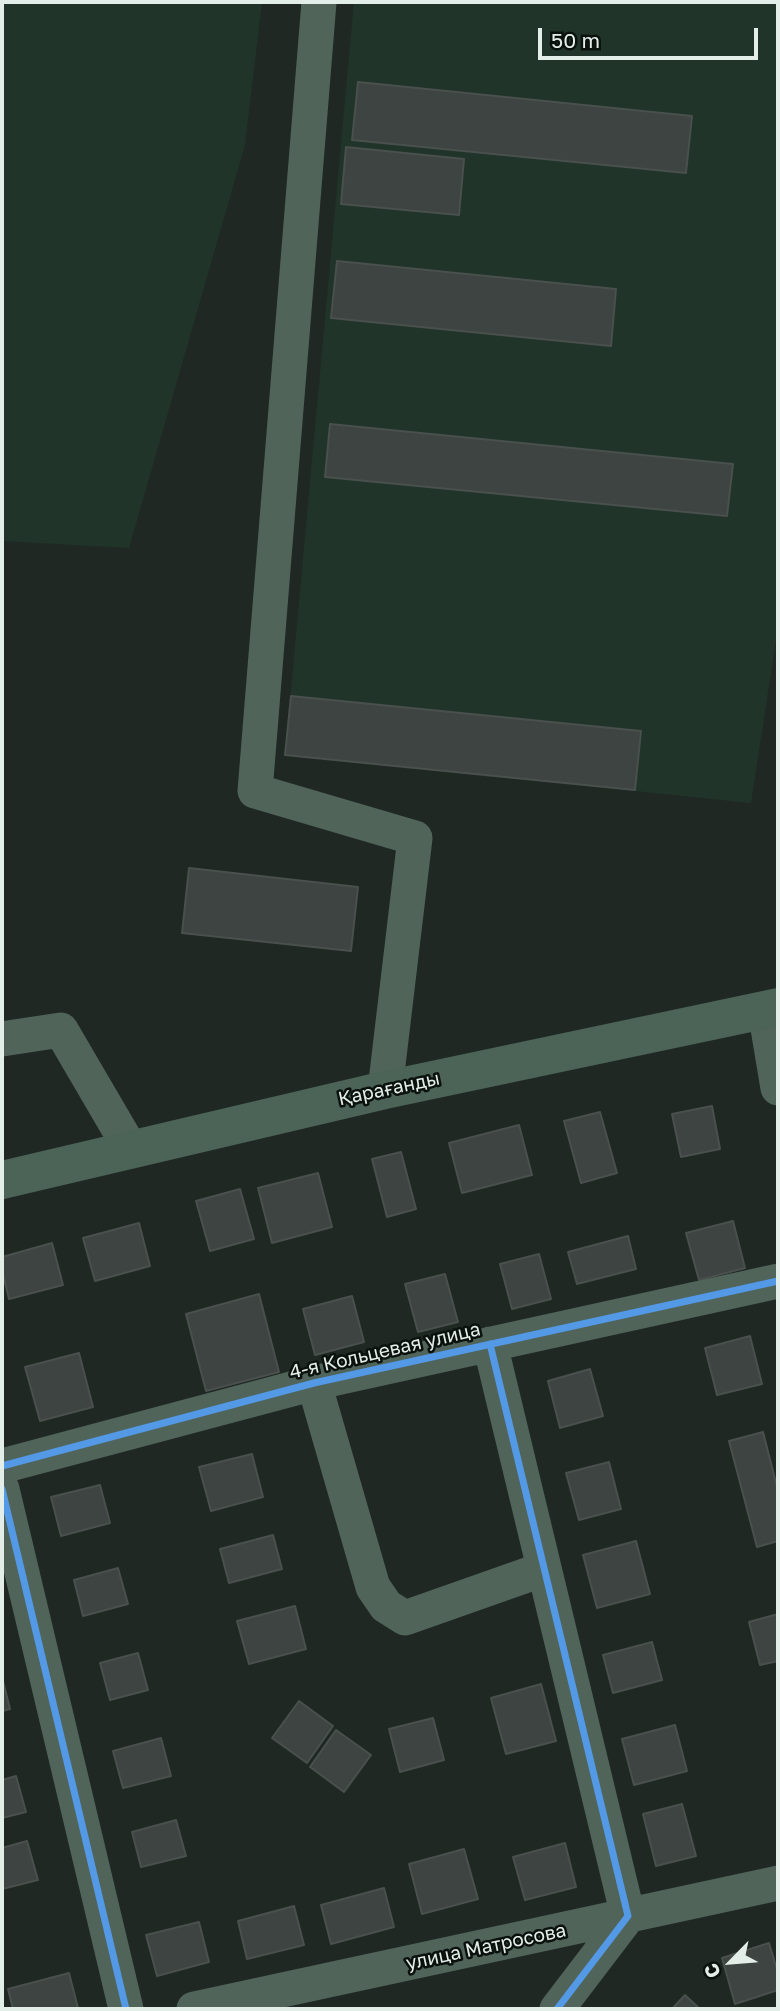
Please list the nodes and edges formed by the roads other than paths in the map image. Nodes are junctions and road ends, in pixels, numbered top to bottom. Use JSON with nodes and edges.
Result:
{"nodes":[{"id":1,"x":320,"y":2,"type":"edge"},
{"id":2,"x":771,"y":1009,"type":"edge"},
{"id":3,"x":2,"y":1039,"type":"edge"},
{"id":4,"x":778,"y":1088,"type":"edge"},
{"id":5,"x":385,"y":1090,"type":"junction"},
{"id":6,"x":130,"y":1148,"type":"junction"},
{"id":7,"x":2,"y":1180,"type":"edge"},
{"id":8,"x":778,"y":1281,"type":"edge"},
{"id":9,"x":490,"y":1344,"type":"junction"},
{"id":10,"x":314,"y":1382,"type":"junction"},
{"id":11,"x":2,"y":1466,"type":"edge"},
{"id":12,"x":2,"y":1489,"type":"edge"},
{"id":13,"x":544,"y":1569,"type":"junction"},
{"id":14,"x":778,"y":1883,"type":"edge"},
{"id":15,"x":628,"y":1916,"type":"junction"},
{"id":16,"x":126,"y":2009,"type":"edge"},
{"id":17,"x":194,"y":2009,"type":"edge"},
{"id":18,"x":557,"y":2009,"type":"edge"}],
"edges":[{"from":1,"to":5,"type":"street"},
{"from":2,"to":4,"type":"street"},
{"from":2,"to":5,"type":"main road","name":"Қарағанды"},
{"from":3,"to":6,"type":"street"},
{"from":5,"to":6,"type":"main road","name":"Қарағанды"},
{"from":6,"to":7,"type":"main road","name":"Қарағанды"},
{"from":8,"to":9,"type":"street","name":"4-я Кольцевая улица"},
{"from":9,"to":10,"type":"street","name":"4-я Кольцевая улица"},
{"from":9,"to":13,"type":"street"},
{"from":10,"to":11,"type":"street","name":"4-я Кольцевая улица"},
{"from":10,"to":13,"type":"street"},
{"from":12,"to":16,"type":"street"},
{"from":13,"to":15,"type":"street"},
{"from":14,"to":15,"type":"street","name":"улица Матросова"},
{"from":15,"to":17,"type":"street","name":"улица Матросова"},
{"from":15,"to":18,"type":"street"}]}
